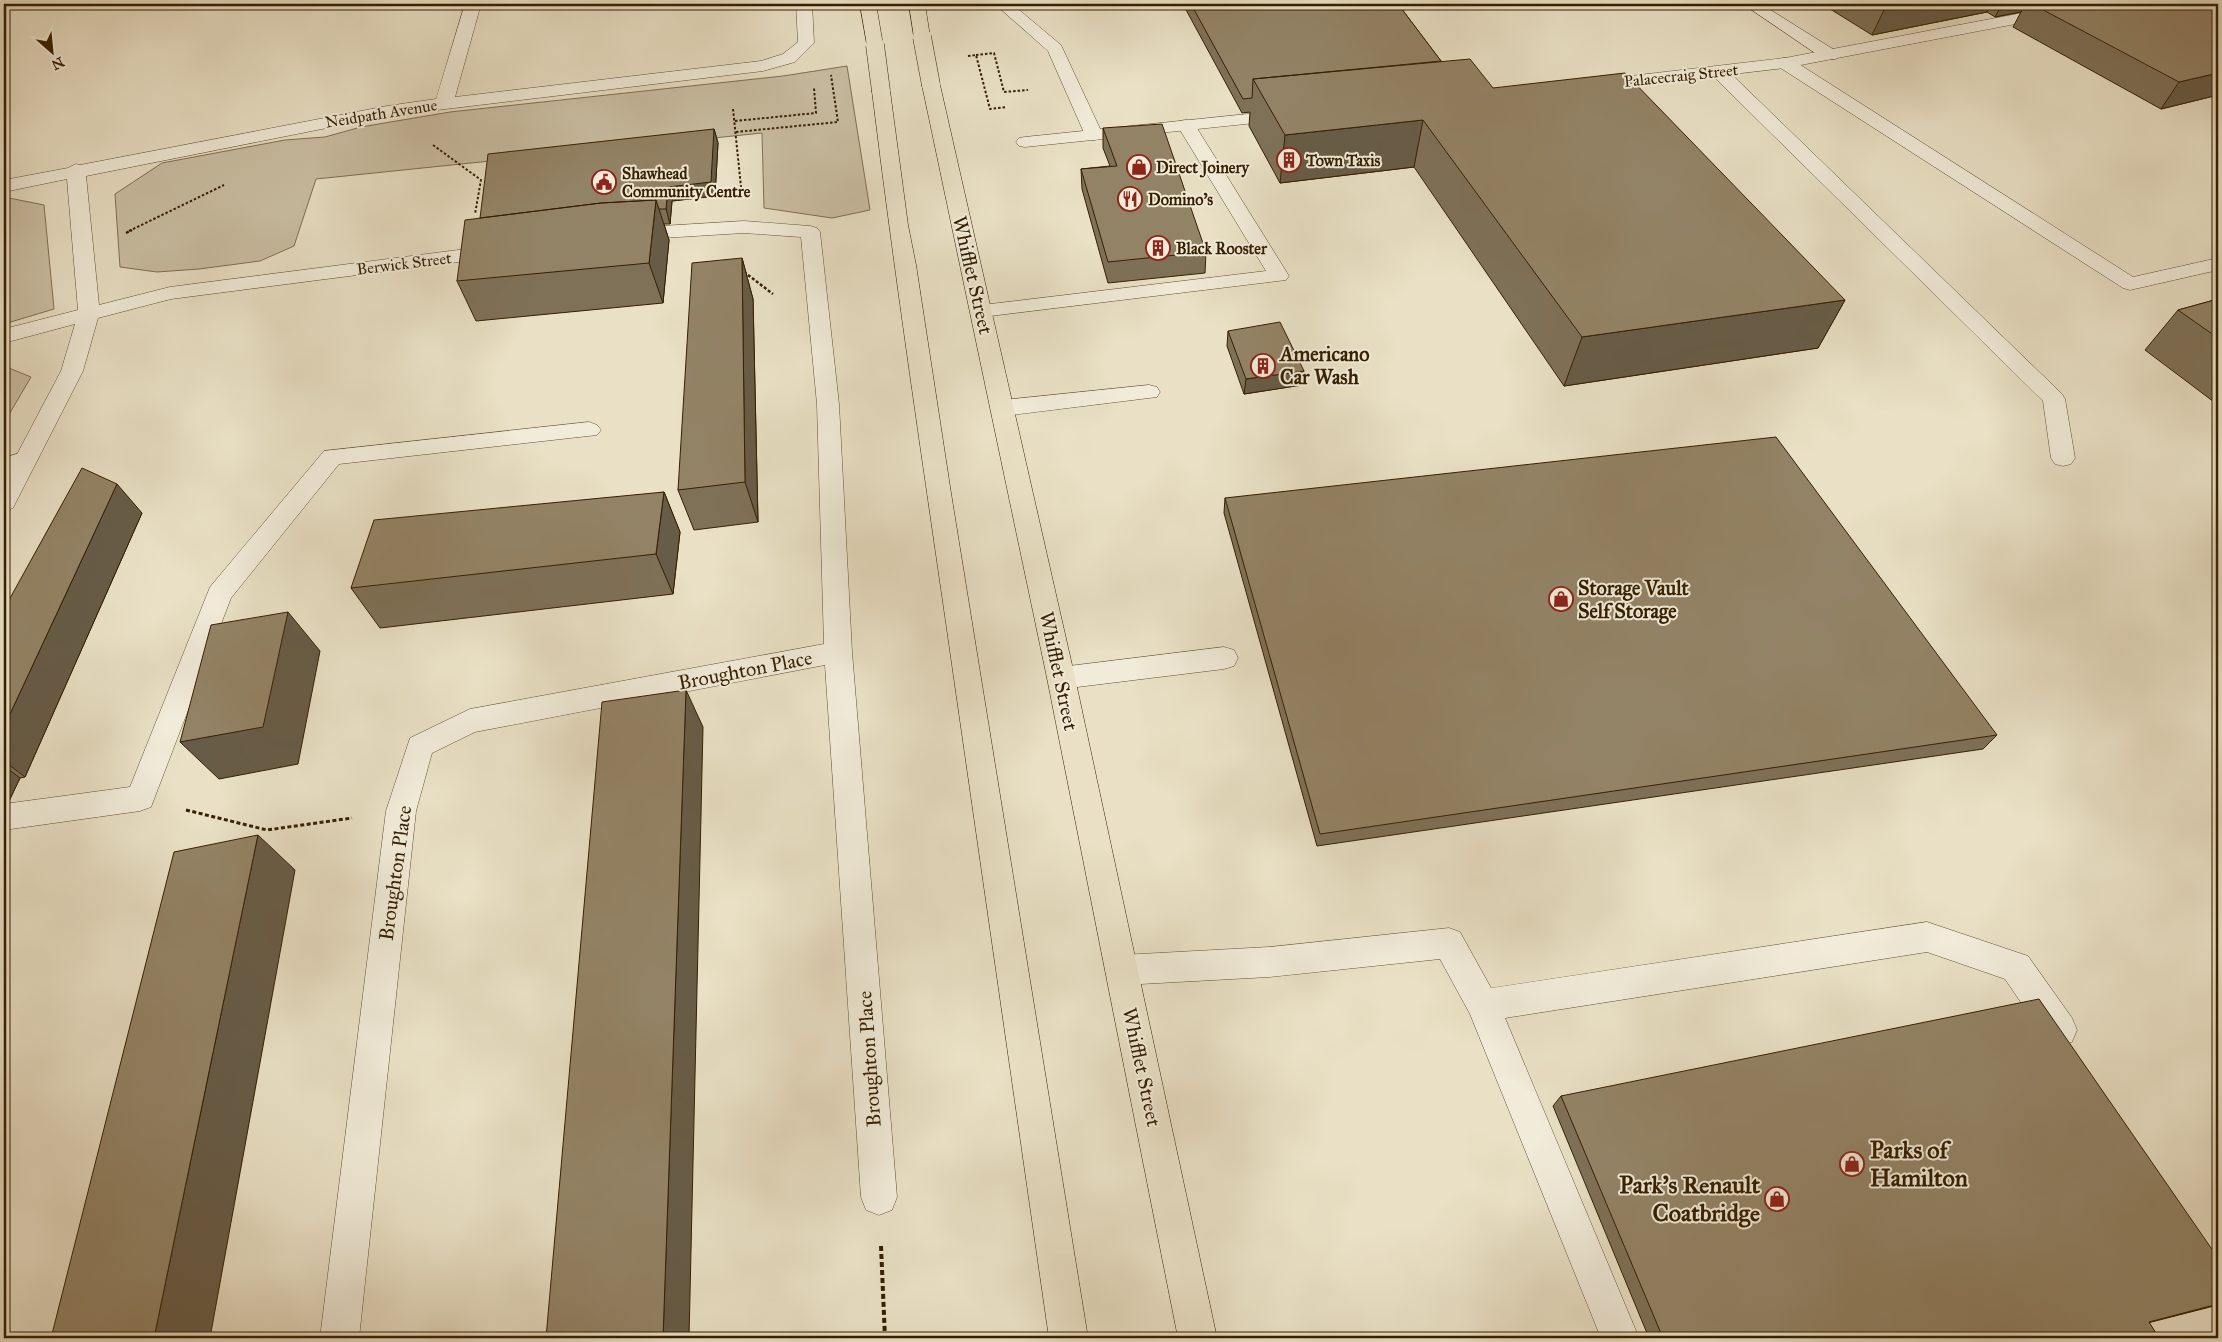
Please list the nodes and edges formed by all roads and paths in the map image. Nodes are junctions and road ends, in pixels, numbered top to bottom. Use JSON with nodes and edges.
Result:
{"nodes":[{"id":1,"x":473,"y":4,"type":"edge"},
{"id":2,"x":804,"y":4,"type":"edge"},
{"id":3,"x":868,"y":4,"type":"edge"},
{"id":4,"x":917,"y":4,"type":"edge"},
{"id":5,"x":1003,"y":4,"type":"edge"},
{"id":6,"x":1751,"y":4,"type":"edge"},
{"id":7,"x":2094,"y":4,"type":"edge"},
{"id":8,"x":1830,"y":55,"type":"junction"},
{"id":9,"x":1785,"y":63,"type":"junction"},
{"id":10,"x":729,"y":71,"type":"junction"},
{"id":11,"x":1719,"y":72,"type":"junction"},
{"id":12,"x":814,"y":84,"type":"dead end"},
{"id":13,"x":1580,"y":86,"type":"edge"},
{"id":14,"x":444,"y":103,"type":"junction"},
{"id":15,"x":387,"y":111,"type":"junction"},
{"id":16,"x":1304,"y":114,"type":"edge"},
{"id":17,"x":735,"y":121,"type":"junction"},
{"id":18,"x":838,"y":122,"type":"dead end"},
{"id":19,"x":1186,"y":126,"type":"junction"},
{"id":20,"x":736,"y":132,"type":"junction"},
{"id":21,"x":1094,"y":135,"type":"junction"},
{"id":22,"x":1025,"y":142,"type":"dead end"},
{"id":23,"x":76,"y":170,"type":"junction"},
{"id":24,"x":226,"y":184,"type":"dead end"},
{"id":25,"x":4,"y":186,"type":"edge"},
{"id":26,"x":744,"y":227,"type":"junction"},
{"id":27,"x":691,"y":229,"type":"junction"},
{"id":28,"x":615,"y":235,"type":"edge"},
{"id":29,"x":517,"y":248,"type":"edge"},
{"id":30,"x":83,"y":254,"type":"junction"},
{"id":31,"x":468,"y":254,"type":"junction"},
{"id":32,"x":2218,"y":264,"type":"edge"},
{"id":33,"x":818,"y":305,"type":"junction"},
{"id":34,"x":982,"y":311,"type":"junction"},
{"id":35,"x":88,"y":314,"type":"junction"},
{"id":36,"x":4,"y":336,"type":"edge"},
{"id":37,"x":1149,"y":392,"type":"dead end"},
{"id":38,"x":1003,"y":408,"type":"junction"},
{"id":39,"x":589,"y":430,"type":"dead end"},
{"id":40,"x":2063,"y":458,"type":"dead end"},
{"id":41,"x":26,"y":459,"type":"junction"},
{"id":42,"x":4,"y":466,"type":"edge"},
{"id":43,"x":4,"y":502,"type":"edge"},
{"id":44,"x":838,"y":652,"type":"junction"},
{"id":45,"x":1224,"y":658,"type":"dead end"},
{"id":46,"x":1061,"y":678,"type":"junction"},
{"id":47,"x":140,"y":798,"type":"junction"},
{"id":48,"x":401,"y":811,"type":"junction"},
{"id":49,"x":4,"y":817,"type":"edge"},
{"id":50,"x":1122,"y":970,"type":"junction"},
{"id":51,"x":1483,"y":1005,"type":"junction"},
{"id":52,"x":2078,"y":1056,"type":"edge"},
{"id":53,"x":879,"y":1198,"type":"joint"},
{"id":54,"x":338,"y":1338,"type":"edge"},
{"id":55,"x":886,"y":1338,"type":"edge"},
{"id":56,"x":1069,"y":1338,"type":"edge"},
{"id":57,"x":1198,"y":1338,"type":"edge"},
{"id":58,"x":1620,"y":1338,"type":"edge"}],
"edges":[{"from":1,"to":14,"type":"street"},
{"from":2,"to":10,"type":"street","name":"Neidpath Avenue"},
{"from":3,"to":56,"type":"main road","bridge":true},
{"from":4,"to":34,"type":"main road","name":"Whifflet Street","bridge":true},
{"from":5,"to":21,"type":"street"},
{"from":6,"to":8,"type":"street"},
{"from":7,"to":8,"type":"street","name":"Palacecraig Street"},
{"from":8,"to":9,"type":"street","name":"Palacecraig Street"},
{"from":9,"to":11,"type":"street","name":"Palacecraig Street"},
{"from":9,"to":32,"type":"street"},
{"from":10,"to":14,"type":"street","name":"Neidpath Avenue"},
{"from":10,"to":17,"type":"path"},
{"from":11,"to":13,"type":"street","name":"Palacecraig Street"},
{"from":11,"to":40,"type":"street"},
{"from":12,"to":17,"type":"path"},
{"from":14,"to":15,"type":"street","name":"Neidpath Avenue"},
{"from":15,"to":23,"type":"street","name":"Neidpath Avenue"},
{"from":15,"to":31,"type":"path"},
{"from":16,"to":19,"type":"street"},
{"from":17,"to":20,"type":"path"},
{"from":18,"to":20,"type":"path"},
{"from":19,"to":21,"type":"street"},
{"from":19,"to":34,"type":"street"},
{"from":20,"to":26,"type":"path"},
{"from":21,"to":22,"type":"street"},
{"from":23,"to":25,"type":"street","name":"Neidpath Avenue"},
{"from":23,"to":30,"type":"street"},
{"from":24,"to":30,"type":"path"},
{"from":26,"to":27,"type":"street"},
{"from":26,"to":33,"type":"street","name":"Broughton Place"},
{"from":27,"to":28,"type":"street"},
{"from":27,"to":33,"type":"path"},
{"from":29,"to":31,"type":"street","name":"Berwick Street"},
{"from":30,"to":35,"type":"street"},
{"from":31,"to":35,"type":"street","name":"Berwick Street"},
{"from":33,"to":44,"type":"street","name":"Broughton Place"},
{"from":34,"to":38,"type":"main road","name":"Whifflet Street"},
{"from":35,"to":36,"type":"street","name":"Berwick Street"},
{"from":35,"to":41,"type":"street"},
{"from":37,"to":38,"type":"street"},
{"from":38,"to":46,"type":"main road","name":"Whifflet Street"},
{"from":39,"to":47,"type":"street"},
{"from":41,"to":42,"type":"street"},
{"from":41,"to":43,"type":"street"},
{"from":44,"to":48,"type":"street","name":"Broughton Place"},
{"from":44,"to":53,"type":"street","name":"Broughton Place"},
{"from":45,"to":46,"type":"street"},
{"from":46,"to":50,"type":"main road","name":"Whifflet Street"},
{"from":47,"to":48,"type":"path"},
{"from":47,"to":49,"type":"street"},
{"from":48,"to":54,"type":"street","name":"Broughton Place"},
{"from":50,"to":51,"type":"street"},
{"from":50,"to":57,"type":"main road","name":"Whifflet Street"},
{"from":51,"to":52,"type":"street"},
{"from":51,"to":58,"type":"street"},
{"from":53,"to":55,"type":"path"}]}
